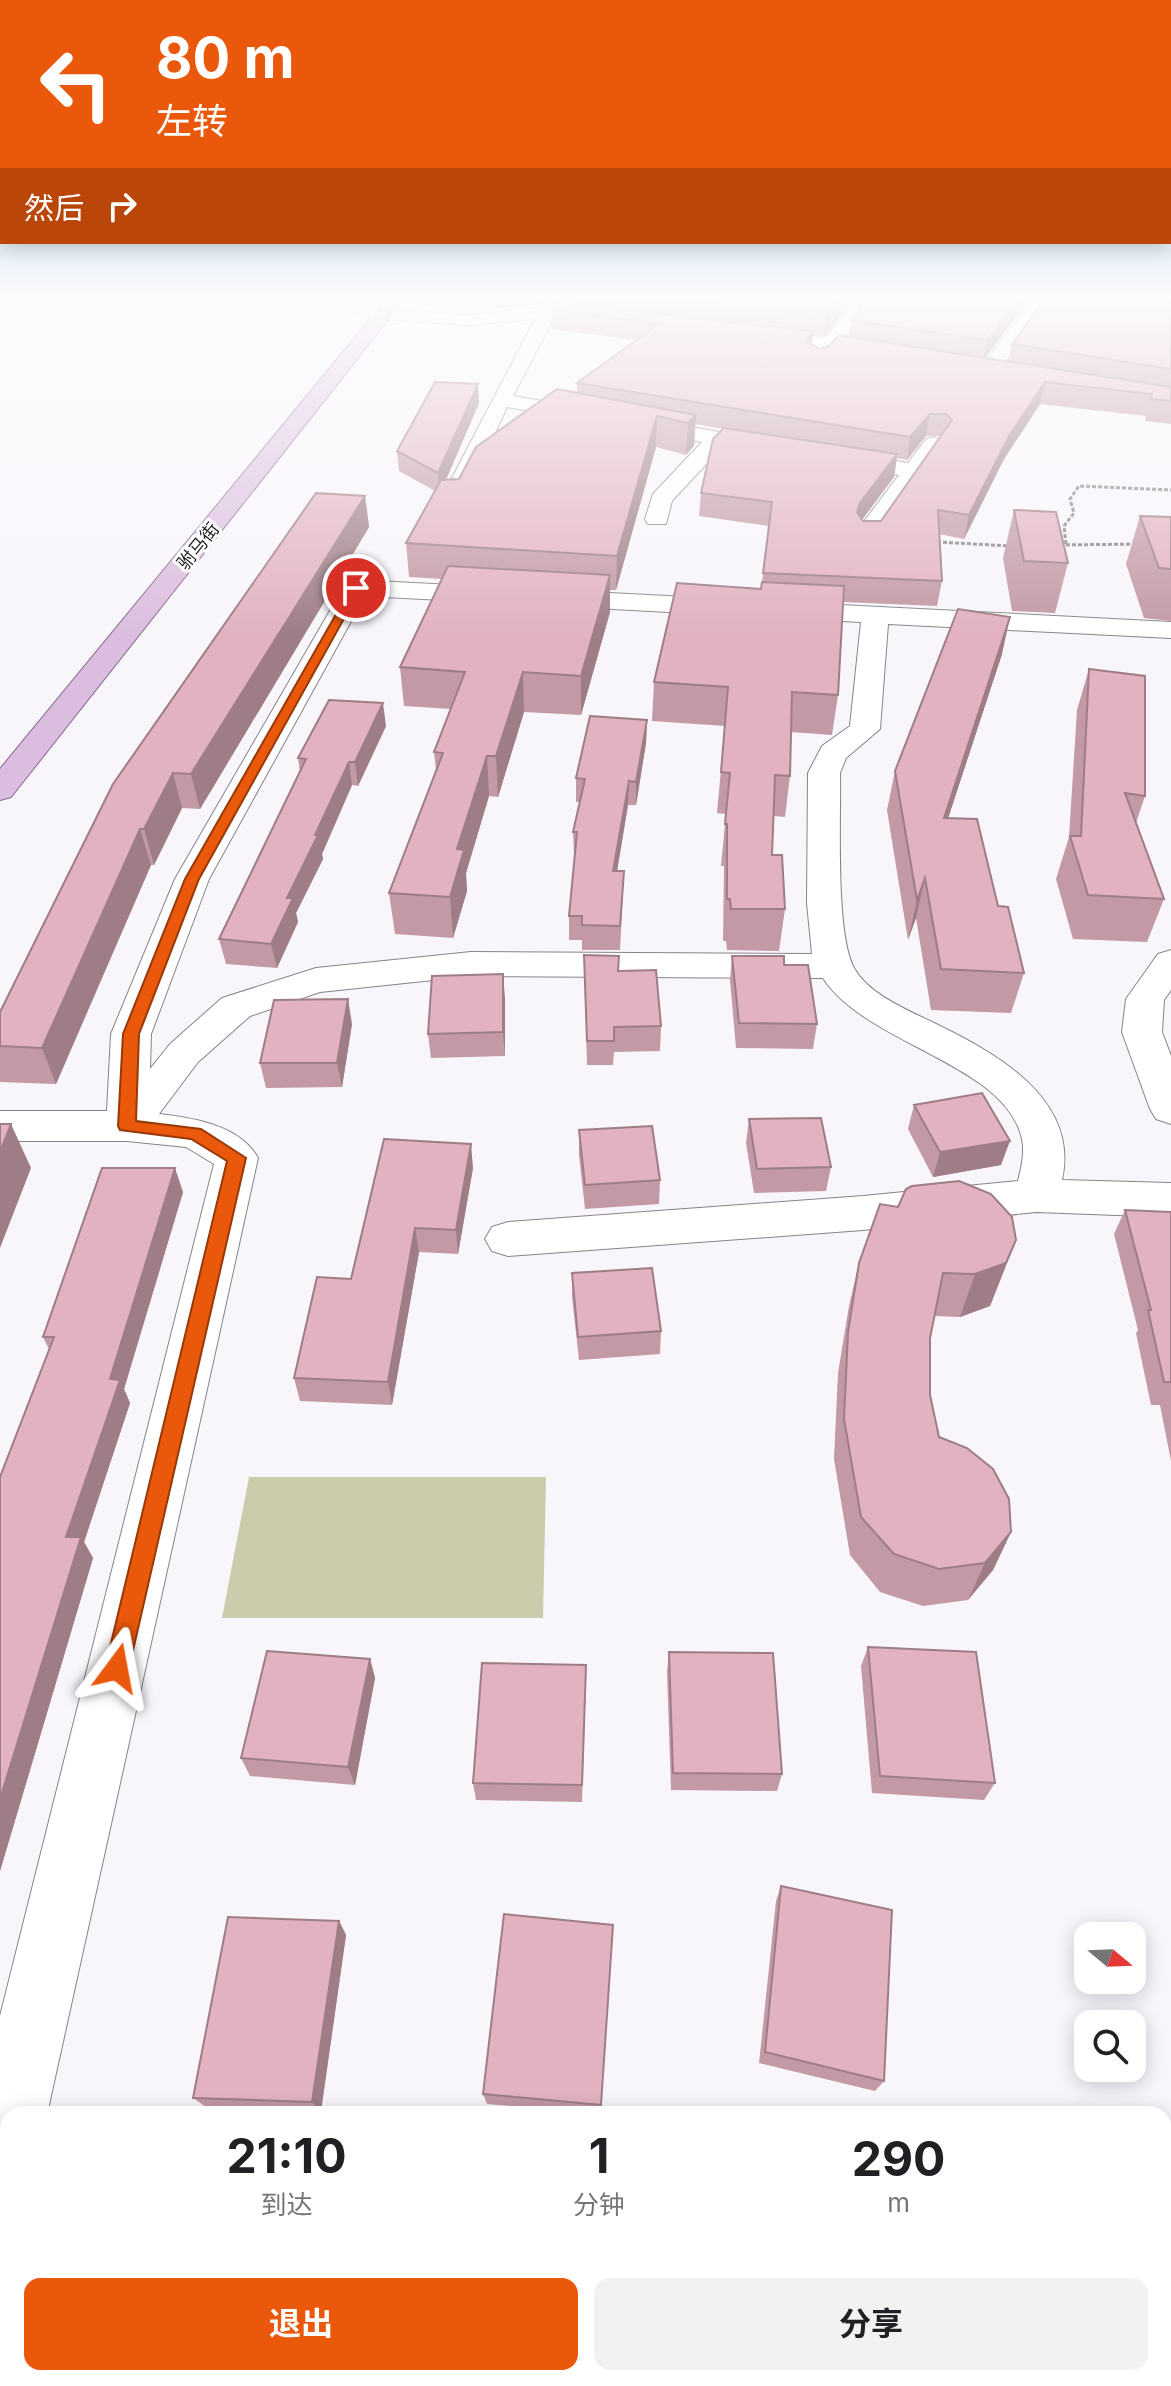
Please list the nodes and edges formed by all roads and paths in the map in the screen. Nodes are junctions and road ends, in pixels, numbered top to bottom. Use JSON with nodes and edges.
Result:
{"nodes":[{"id":1,"x":287,"y":412,"type":"edge"},
{"id":2,"x":296,"y":412,"type":"edge"},
{"id":3,"x":495,"y":412,"type":"edge"},
{"id":4,"x":567,"y":412,"type":"edge"},
{"id":5,"x":716,"y":440,"type":"junction"},
{"id":6,"x":934,"y":444,"type":"edge"},
{"id":7,"x":914,"y":471,"type":"junction"},
{"id":8,"x":1171,"y":490,"type":"edge"},
{"id":9,"x":451,"y":505,"type":"edge"},
{"id":10,"x":657,"y":519,"type":"dead end"},
{"id":11,"x":868,"y":537,"type":"joint"},
{"id":12,"x":1066,"y":544,"type":"junction"},
{"id":13,"x":1144,"y":544,"type":"edge"},
{"id":14,"x":1019,"y":546,"type":"edge"},
{"id":15,"x":1057,"y":546,"type":"edge"},
{"id":16,"x":875,"y":614,"type":"junction"},
{"id":17,"x":1171,"y":630,"type":"edge"},
{"id":18,"x":93,"y":636,"type":"dead end"},
{"id":19,"x":0,"y":790,"type":"edge"},
{"id":20,"x":1171,"y":962,"type":"edge"},
{"id":21,"x":834,"y":966,"type":"junction"},
{"id":22,"x":1166,"y":1100,"type":"edge"},
{"id":23,"x":0,"y":1126,"type":"edge"},
{"id":24,"x":127,"y":1126,"type":"junction"},
{"id":25,"x":1036,"y":1196,"type":"junction"},
{"id":26,"x":1171,"y":1200,"type":"edge"},
{"id":27,"x":508,"y":1239,"type":"dead end"},
{"id":28,"x":13,"y":2106,"type":"edge"}],
"edges":[{"from":1,"to":18,"type":"main road","name":"驸马街"},
{"from":2,"to":19,"type":"main road","name":"驸马街"},
{"from":3,"to":9,"type":"lane"},
{"from":4,"to":5,"type":"lane"},
{"from":5,"to":7,"type":"lane"},
{"from":5,"to":10,"type":"lane"},
{"from":6,"to":7,"type":"lane"},
{"from":7,"to":11,"type":"lane"},
{"from":8,"to":12,"type":"path"},
{"from":11,"to":14,"type":"path"},
{"from":12,"to":13,"type":"path"},
{"from":12,"to":15,"type":"path"},
{"from":16,"to":17,"type":"lane"},
{"from":16,"to":21,"type":"lane"},
{"from":16,"to":24,"type":"lane"},
{"from":20,"to":22,"type":"lane"},
{"from":21,"to":24,"type":"lane"},
{"from":21,"to":25,"type":"lane"},
{"from":23,"to":24,"type":"lane"},
{"from":24,"to":28,"type":"lane"},
{"from":25,"to":26,"type":"lane"},
{"from":25,"to":27,"type":"lane"}]}
